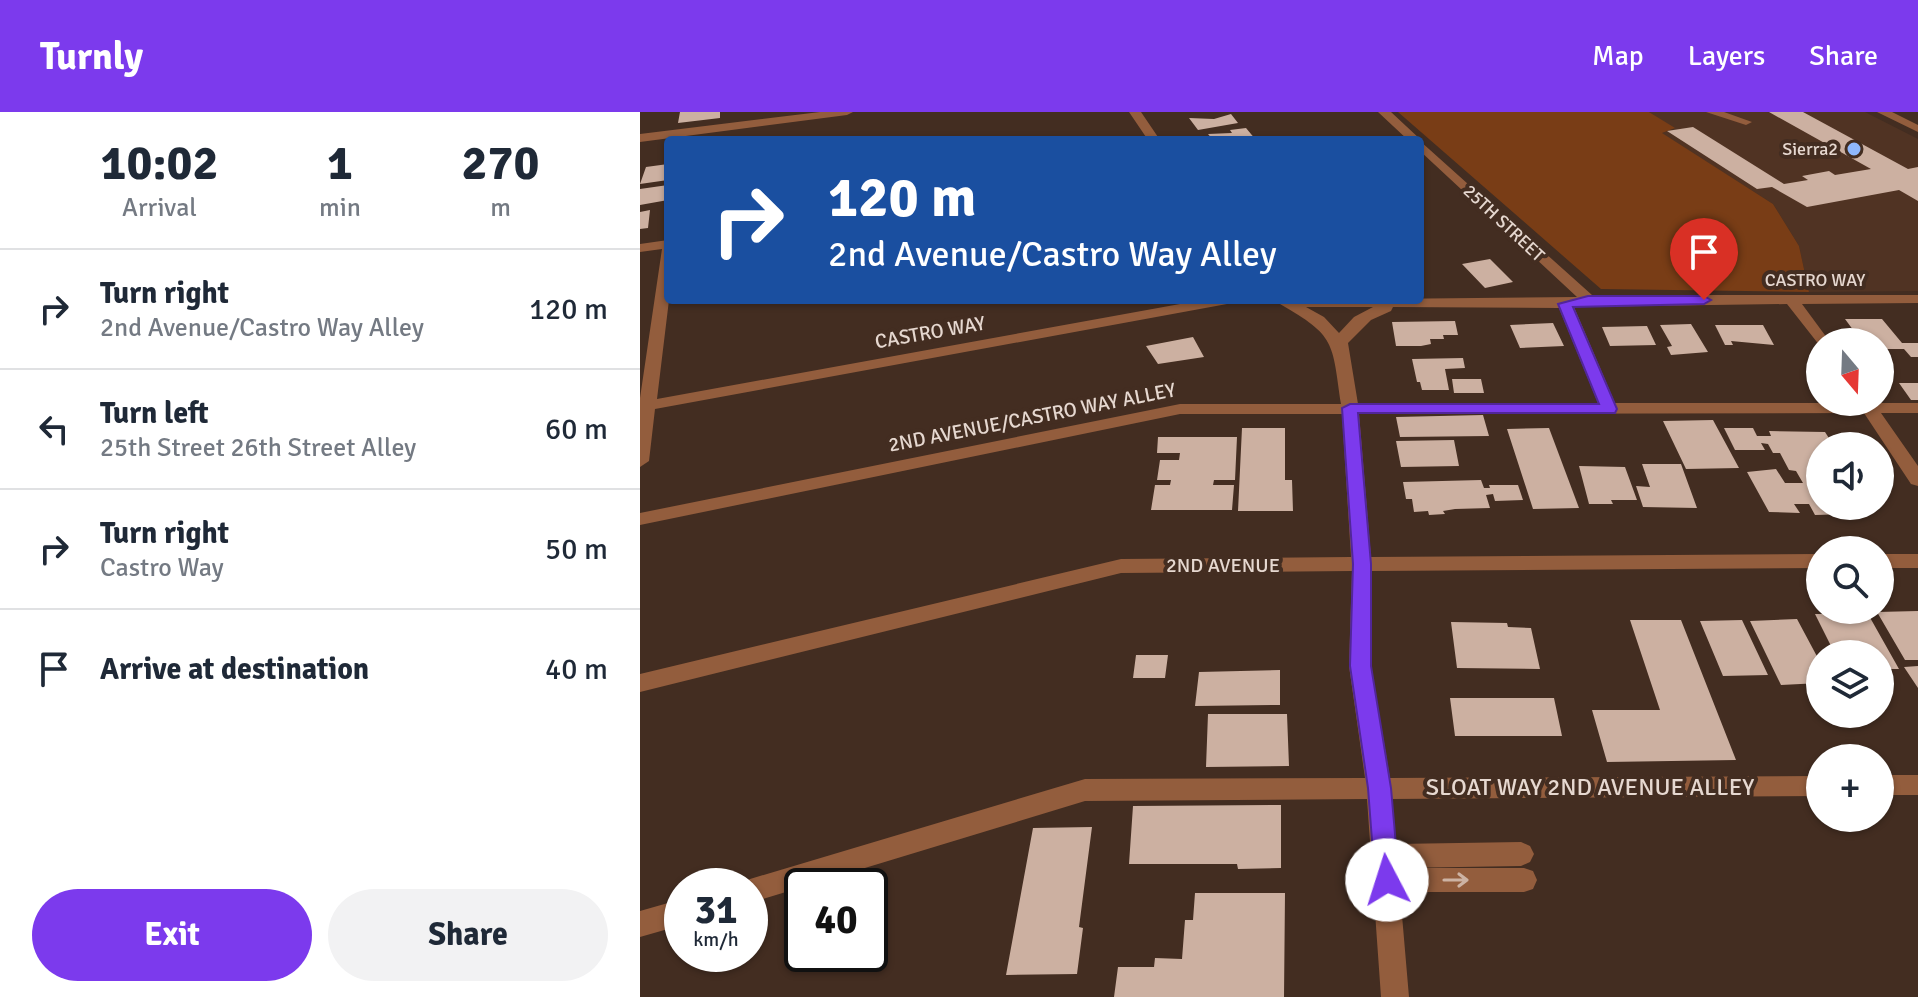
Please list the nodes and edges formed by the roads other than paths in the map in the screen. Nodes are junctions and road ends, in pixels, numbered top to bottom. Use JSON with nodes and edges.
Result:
{"nodes":[{"id":1,"x":847,"y":112,"type":"edge"},
{"id":2,"x":1135,"y":112,"type":"edge"},
{"id":3,"x":1384,"y":112,"type":"edge"},
{"id":4,"x":1712,"y":112,"type":"edge"},
{"id":5,"x":1883,"y":112,"type":"edge"},
{"id":6,"x":767,"y":117,"type":"edge"},
{"id":7,"x":1746,"y":122,"type":"dead end"},
{"id":8,"x":1918,"y":129,"type":"edge"},
{"id":9,"x":1151,"y":136,"type":"edge"},
{"id":10,"x":1411,"y":136,"type":"edge"},
{"id":11,"x":640,"y":138,"type":"edge"},
{"id":12,"x":1424,"y":149,"type":"edge"},
{"id":13,"x":664,"y":245,"type":"edge"},
{"id":14,"x":640,"y":248,"type":"edge"},
{"id":15,"x":664,"y":276,"type":"edge"},
{"id":16,"x":1918,"y":299,"type":"edge"},
{"id":17,"x":1588,"y":300,"type":"junction"},
{"id":18,"x":1792,"y":300,"type":"junction"},
{"id":19,"x":1424,"y":303,"type":"edge"},
{"id":20,"x":1205,"y":304,"type":"edge"},
{"id":21,"x":1289,"y":304,"type":"edge"},
{"id":22,"x":1404,"y":304,"type":"edge"},
{"id":23,"x":1565,"y":304,"type":"junction"},
{"id":24,"x":1812,"y":328,"type":"edge"},
{"id":25,"x":1340,"y":343,"type":"junction"},
{"id":26,"x":643,"y":406,"type":"edge"},
{"id":27,"x":1806,"y":406,"type":"edge"},
{"id":28,"x":1894,"y":407,"type":"edge"},
{"id":29,"x":1350,"y":408,"type":"junction"},
{"id":30,"x":1918,"y":408,"type":"edge"},
{"id":31,"x":1609,"y":409,"type":"junction"},
{"id":32,"x":1874,"y":416,"type":"edge"},
{"id":33,"x":640,"y":461,"type":"edge"},
{"id":34,"x":1918,"y":480,"type":"edge"},
{"id":35,"x":640,"y":519,"type":"edge"},
{"id":36,"x":1806,"y":561,"type":"edge"},
{"id":37,"x":1894,"y":561,"type":"edge"},
{"id":38,"x":1918,"y":561,"type":"edge"},
{"id":39,"x":1362,"y":564,"type":"junction"},
{"id":40,"x":640,"y":683,"type":"edge"},
{"id":41,"x":1894,"y":785,"type":"edge"},
{"id":42,"x":1918,"y":785,"type":"edge"},
{"id":43,"x":1806,"y":786,"type":"edge"},
{"id":44,"x":1379,"y":788,"type":"junction"},
{"id":45,"x":1523,"y":867,"type":"dead end"},
{"id":46,"x":1386,"y":868,"type":"junction"},
{"id":47,"x":768,"y":886,"type":"edge"},
{"id":48,"x":664,"y":917,"type":"edge"},
{"id":49,"x":640,"y":924,"type":"edge"},
{"id":50,"x":1395,"y":997,"type":"edge"}],
"edges":[{"from":1,"to":6,"type":"street"},
{"from":2,"to":9,"type":"street"},
{"from":3,"to":10,"type":"street"},
{"from":4,"to":7,"type":"street"},
{"from":5,"to":8,"type":"street"},
{"from":6,"to":11,"type":"street"},
{"from":12,"to":17,"type":"street","name":"25TH STREET"},
{"from":13,"to":14,"type":"street"},
{"from":15,"to":26,"type":"street"},
{"from":16,"to":18,"type":"street","name":"CASTRO WAY"},
{"from":17,"to":18,"type":"street","name":"CASTRO WAY"},
{"from":17,"to":23,"type":"street","name":"CASTRO WAY"},
{"from":18,"to":24,"type":"street"},
{"from":19,"to":23,"type":"street","name":"CASTRO WAY"},
{"from":20,"to":26,"type":"street","name":"CASTRO WAY"},
{"from":21,"to":25,"type":"street"},
{"from":22,"to":25,"type":"street"},
{"from":23,"to":31,"type":"street"},
{"from":25,"to":29,"type":"street"},
{"from":26,"to":33,"type":"street"},
{"from":27,"to":31,"type":"street","name":"2ND AVENUE/CASTRO WAY ALLEY"},
{"from":28,"to":30,"type":"street","name":"2ND AVENUE/CASTRO WAY ALLEY"},
{"from":29,"to":31,"type":"street","name":"2ND AVENUE/CASTRO WAY ALLEY"},
{"from":29,"to":35,"type":"street","name":"2ND AVENUE/CASTRO WAY ALLEY"},
{"from":29,"to":39,"type":"street"},
{"from":32,"to":34,"type":"street"},
{"from":36,"to":39,"type":"street","name":"2ND AVENUE"},
{"from":37,"to":38,"type":"street"},
{"from":39,"to":40,"type":"street","name":"2ND AVENUE"},
{"from":39,"to":44,"type":"street"},
{"from":41,"to":42,"type":"street"},
{"from":43,"to":44,"type":"street","name":"SLOAT WAY 2ND AVENUE ALLEY"},
{"from":44,"to":46,"type":"street"},
{"from":44,"to":47,"type":"street","name":"SLOAT WAY 2ND AVENUE ALLEY"},
{"from":45,"to":46,"type":"street"},
{"from":46,"to":50,"type":"street"},
{"from":48,"to":49,"type":"street"}]}
